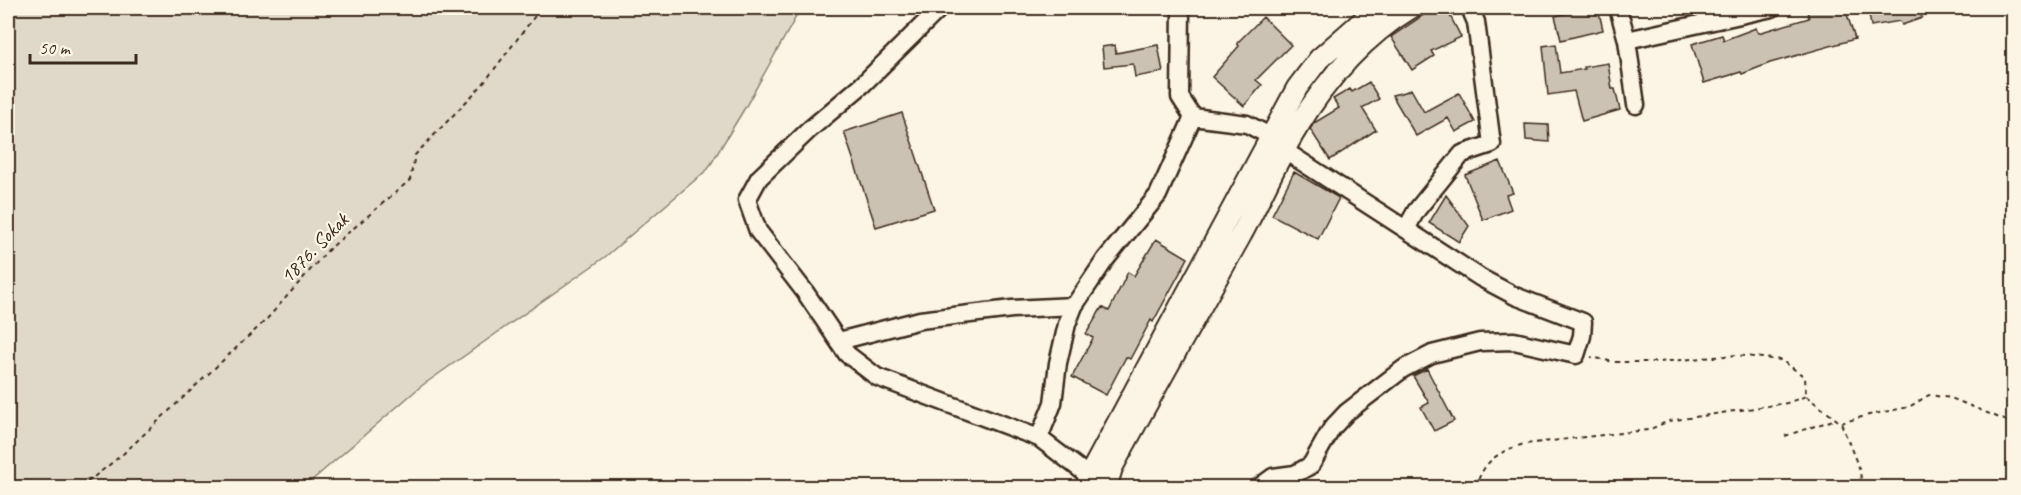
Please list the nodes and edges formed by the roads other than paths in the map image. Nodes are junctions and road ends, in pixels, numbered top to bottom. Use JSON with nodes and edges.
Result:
{"nodes":[{"id":1,"x":940,"y":8,"type":"edge"},
{"id":2,"x":1181,"y":8,"type":"edge"},
{"id":3,"x":1377,"y":8,"type":"edge"},
{"id":4,"x":1411,"y":8,"type":"edge"},
{"id":5,"x":1470,"y":8,"type":"edge"},
{"id":6,"x":1618,"y":8,"type":"edge"},
{"id":7,"x":1772,"y":8,"type":"edge"},
{"id":8,"x":1738,"y":11,"type":"edge"},
{"id":9,"x":1627,"y":40,"type":"junction"},
{"id":10,"x":1636,"y":105,"type":"dead end"},
{"id":11,"x":1193,"y":117,"type":"junction"},
{"id":12,"x":1270,"y":136,"type":"junction"},
{"id":13,"x":1285,"y":151,"type":"junction"},
{"id":14,"x":1406,"y":229,"type":"junction"},
{"id":15,"x":1074,"y":306,"type":"junction"},
{"id":16,"x":839,"y":342,"type":"junction"},
{"id":17,"x":1039,"y":438,"type":"junction"},
{"id":18,"x":1088,"y":482,"type":"edge"},
{"id":19,"x":1106,"y":488,"type":"edge"},
{"id":20,"x":1258,"y":488,"type":"edge"}],
"edges":[{"from":1,"to":16,"type":"street"},
{"from":2,"to":11,"type":"street"},
{"from":3,"to":12,"type":"street"},
{"from":4,"to":13,"type":"street"},
{"from":5,"to":14,"type":"street"},
{"from":6,"to":9,"type":"street"},
{"from":7,"to":8,"type":"street"},
{"from":8,"to":9,"type":"street"},
{"from":9,"to":10,"type":"street"},
{"from":11,"to":12,"type":"street"},
{"from":11,"to":15,"type":"street"},
{"from":12,"to":18,"type":"street"},
{"from":13,"to":14,"type":"street"},
{"from":13,"to":19,"type":"street"},
{"from":14,"to":20,"type":"street"},
{"from":15,"to":16,"type":"street"},
{"from":15,"to":17,"type":"street"},
{"from":16,"to":17,"type":"street"},
{"from":17,"to":18,"type":"street"}]}
